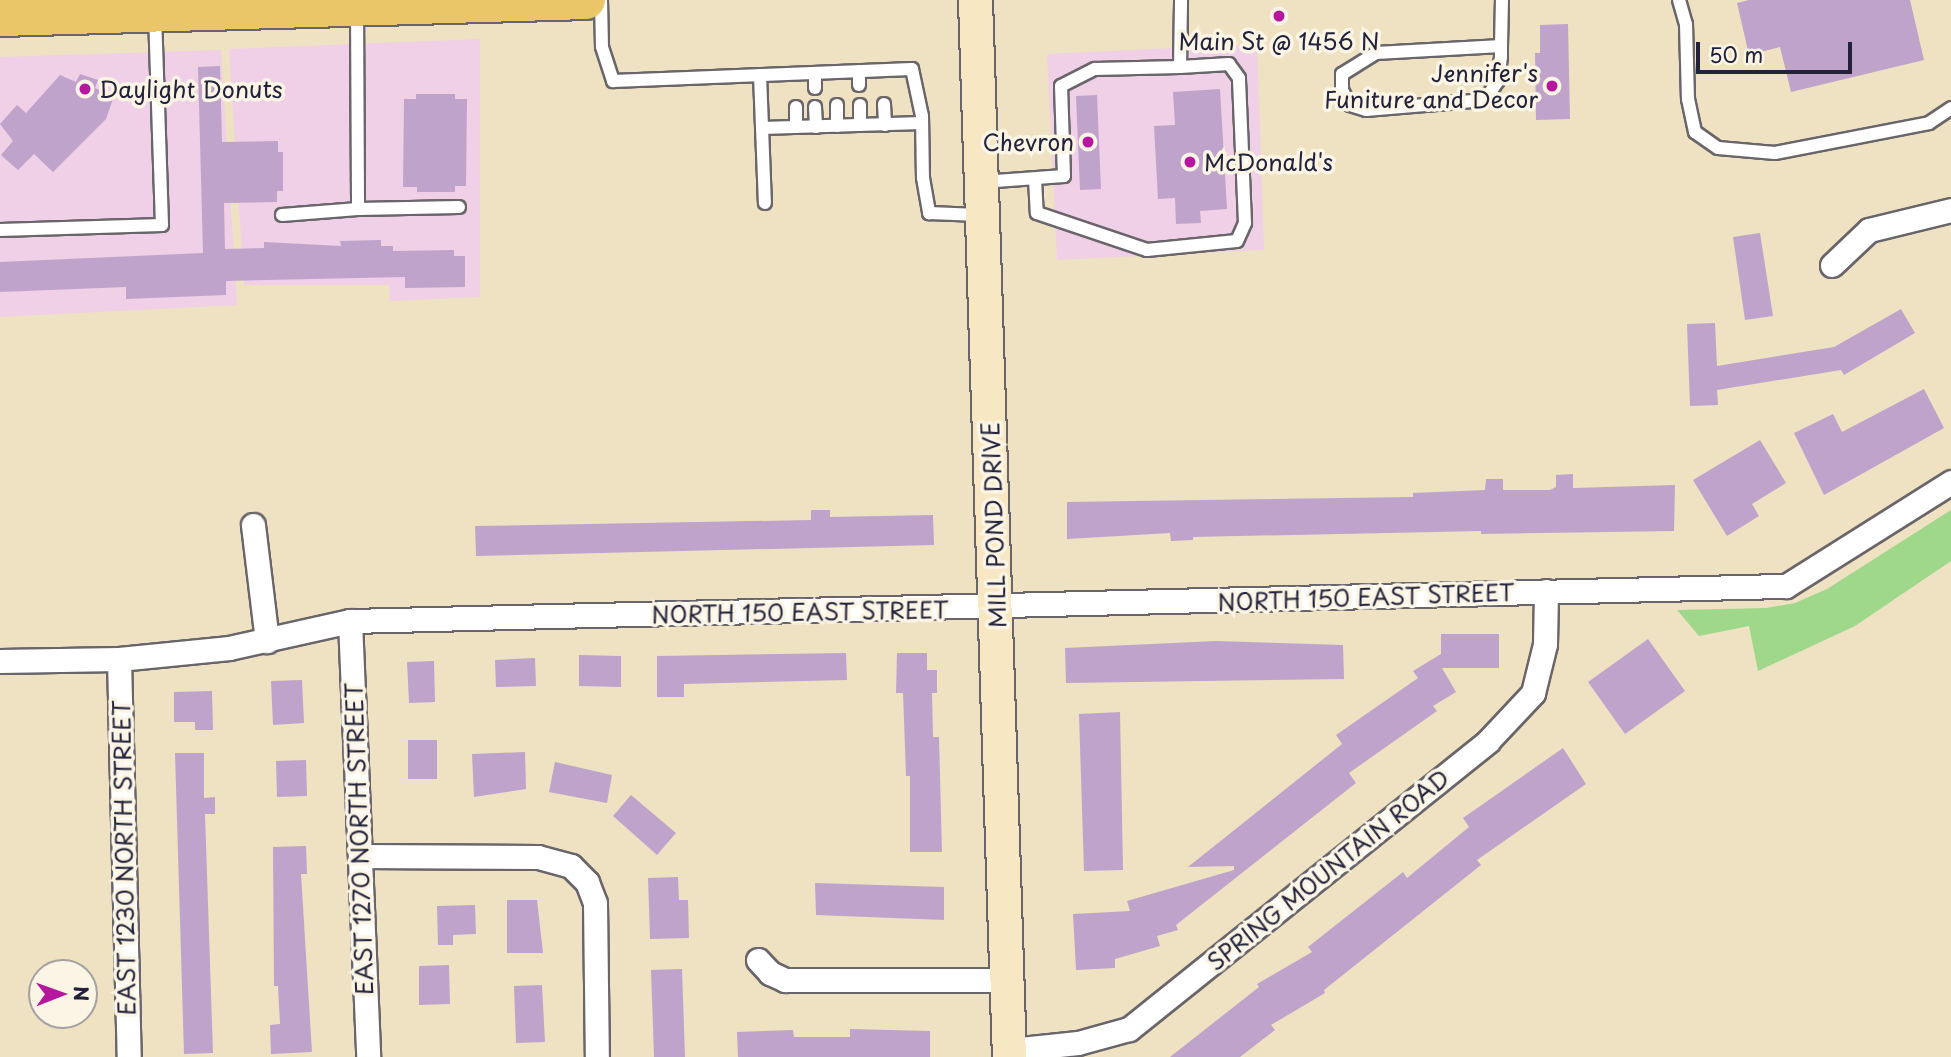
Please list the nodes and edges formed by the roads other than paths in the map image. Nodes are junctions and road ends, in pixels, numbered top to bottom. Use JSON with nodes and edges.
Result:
{"nodes":[{"id":1,"x":586,"y":0,"type":"edge"},
{"id":2,"x":601,"y":0,"type":"edge"},
{"id":3,"x":975,"y":0,"type":"edge"},
{"id":4,"x":1181,"y":0,"type":"edge"},
{"id":5,"x":1502,"y":0,"type":"edge"},
{"id":6,"x":1679,"y":0,"type":"edge"},
{"id":7,"x":397,"y":3,"type":"edge"},
{"id":8,"x":103,"y":7,"type":"edge"},
{"id":9,"x":357,"y":8,"type":"junction"},
{"id":10,"x":155,"y":13,"type":"junction"},
{"id":11,"x":0,"y":17,"type":"edge"},
{"id":12,"x":1502,"y":46,"type":"junction"},
{"id":13,"x":1180,"y":67,"type":"junction"},
{"id":14,"x":859,"y":71,"type":"junction"},
{"id":15,"x":815,"y":73,"type":"junction"},
{"id":16,"x":760,"y":75,"type":"junction"},
{"id":17,"x":859,"y":85,"type":"dead end"},
{"id":18,"x":815,"y":88,"type":"dead end"},
{"id":19,"x":884,"y":104,"type":"dead end"},
{"id":20,"x":837,"y":105,"type":"dead end"},
{"id":21,"x":860,"y":105,"type":"dead end"},
{"id":22,"x":796,"y":107,"type":"dead end"},
{"id":23,"x":815,"y":107,"type":"dead end"},
{"id":24,"x":1951,"y":108,"type":"edge"},
{"id":25,"x":922,"y":123,"type":"junction"},
{"id":26,"x":860,"y":125,"type":"junction"},
{"id":27,"x":885,"y":125,"type":"junction"},
{"id":28,"x":837,"y":126,"type":"junction"},
{"id":29,"x":796,"y":127,"type":"junction"},
{"id":30,"x":816,"y":127,"type":"junction"},
{"id":31,"x":762,"y":128,"type":"junction"},
{"id":32,"x":1035,"y":178,"type":"junction"},
{"id":33,"x":982,"y":182,"type":"junction"},
{"id":34,"x":765,"y":203,"type":"dead end"},
{"id":35,"x":460,"y":207,"type":"dead end"},
{"id":36,"x":358,"y":209,"type":"junction"},
{"id":37,"x":1951,"y":210,"type":"edge"},
{"id":38,"x":282,"y":215,"type":"dead end"},
{"id":39,"x":983,"y":215,"type":"junction"},
{"id":40,"x":0,"y":230,"type":"edge"},
{"id":41,"x":1832,"y":265,"type":"dead end"},
{"id":42,"x":1951,"y":482,"type":"edge"},
{"id":43,"x":253,"y":524,"type":"dead end"},
{"id":44,"x":1546,"y":591,"type":"junction"},
{"id":45,"x":997,"y":608,"type":"junction"},
{"id":46,"x":350,"y":621,"type":"junction"},
{"id":47,"x":267,"y":641,"type":"junction"},
{"id":48,"x":119,"y":659,"type":"junction"},
{"id":49,"x":0,"y":661,"type":"edge"},
{"id":50,"x":361,"y":856,"type":"junction"},
{"id":51,"x":758,"y":960,"type":"dead end"},
{"id":52,"x":1007,"y":980,"type":"junction"},
{"id":53,"x":1010,"y":1053,"type":"edge"},
{"id":54,"x":129,"y":1057,"type":"edge"},
{"id":55,"x":368,"y":1057,"type":"edge"},
{"id":56,"x":597,"y":1057,"type":"edge"}],
"edges":[{"from":1,"to":7,"type":"main road"},
{"from":2,"to":16,"type":"lane"},
{"from":3,"to":33,"type":"main road","name":"MILL POND DRIVE"},
{"from":4,"to":13,"type":"lane"},
{"from":5,"to":12,"type":"lane"},
{"from":6,"to":24,"type":"lane"},
{"from":7,"to":9,"type":"main road"},
{"from":8,"to":10,"type":"main road"},
{"from":8,"to":11,"type":"main road"},
{"from":9,"to":10,"type":"main road"},
{"from":9,"to":36,"type":"lane"},
{"from":10,"to":40,"type":"lane"},
{"from":12,"to":12,"type":"lane"},
{"from":13,"to":32,"type":"lane"},
{"from":13,"to":32,"type":"lane"},
{"from":14,"to":15,"type":"lane"},
{"from":14,"to":17,"type":"lane"},
{"from":14,"to":25,"type":"lane"},
{"from":15,"to":16,"type":"lane"},
{"from":15,"to":18,"type":"lane"},
{"from":16,"to":31,"type":"lane"},
{"from":19,"to":27,"type":"lane"},
{"from":20,"to":28,"type":"lane"},
{"from":21,"to":26,"type":"lane"},
{"from":22,"to":29,"type":"lane"},
{"from":23,"to":30,"type":"lane"},
{"from":25,"to":27,"type":"lane"},
{"from":25,"to":39,"type":"lane"},
{"from":26,"to":27,"type":"lane"},
{"from":26,"to":28,"type":"lane"},
{"from":28,"to":30,"type":"lane"},
{"from":29,"to":30,"type":"lane"},
{"from":29,"to":31,"type":"lane"},
{"from":31,"to":34,"type":"lane"},
{"from":32,"to":33,"type":"lane"},
{"from":33,"to":39,"type":"main road","name":"MILL POND DRIVE"},
{"from":35,"to":36,"type":"lane"},
{"from":36,"to":38,"type":"lane"},
{"from":37,"to":41,"type":"street"},
{"from":39,"to":45,"type":"main road","name":"MILL POND DRIVE"},
{"from":42,"to":44,"type":"street","name":"NORTH 150 EAST STREET"},
{"from":43,"to":47,"type":"street"},
{"from":44,"to":45,"type":"street","name":"NORTH 150 EAST STREET"},
{"from":44,"to":53,"type":"street","name":"SPRING MOUNTAIN ROAD"},
{"from":45,"to":46,"type":"street","name":"NORTH 150 EAST STREET"},
{"from":45,"to":52,"type":"main road","name":"MILL POND DRIVE"},
{"from":46,"to":47,"type":"street","name":"NORTH 150 EAST STREET"},
{"from":46,"to":50,"type":"street","name":"EAST 1270 NORTH STREET"},
{"from":47,"to":48,"type":"street","name":"NORTH 150 EAST STREET"},
{"from":48,"to":49,"type":"street","name":"NORTH 150 EAST STREET"},
{"from":48,"to":54,"type":"street","name":"EAST 1230 NORTH STREET"},
{"from":50,"to":55,"type":"street","name":"EAST 1270 NORTH STREET"},
{"from":50,"to":56,"type":"street"},
{"from":51,"to":52,"type":"street"},
{"from":52,"to":53,"type":"main road","name":"MILL POND DRIVE"}]}
